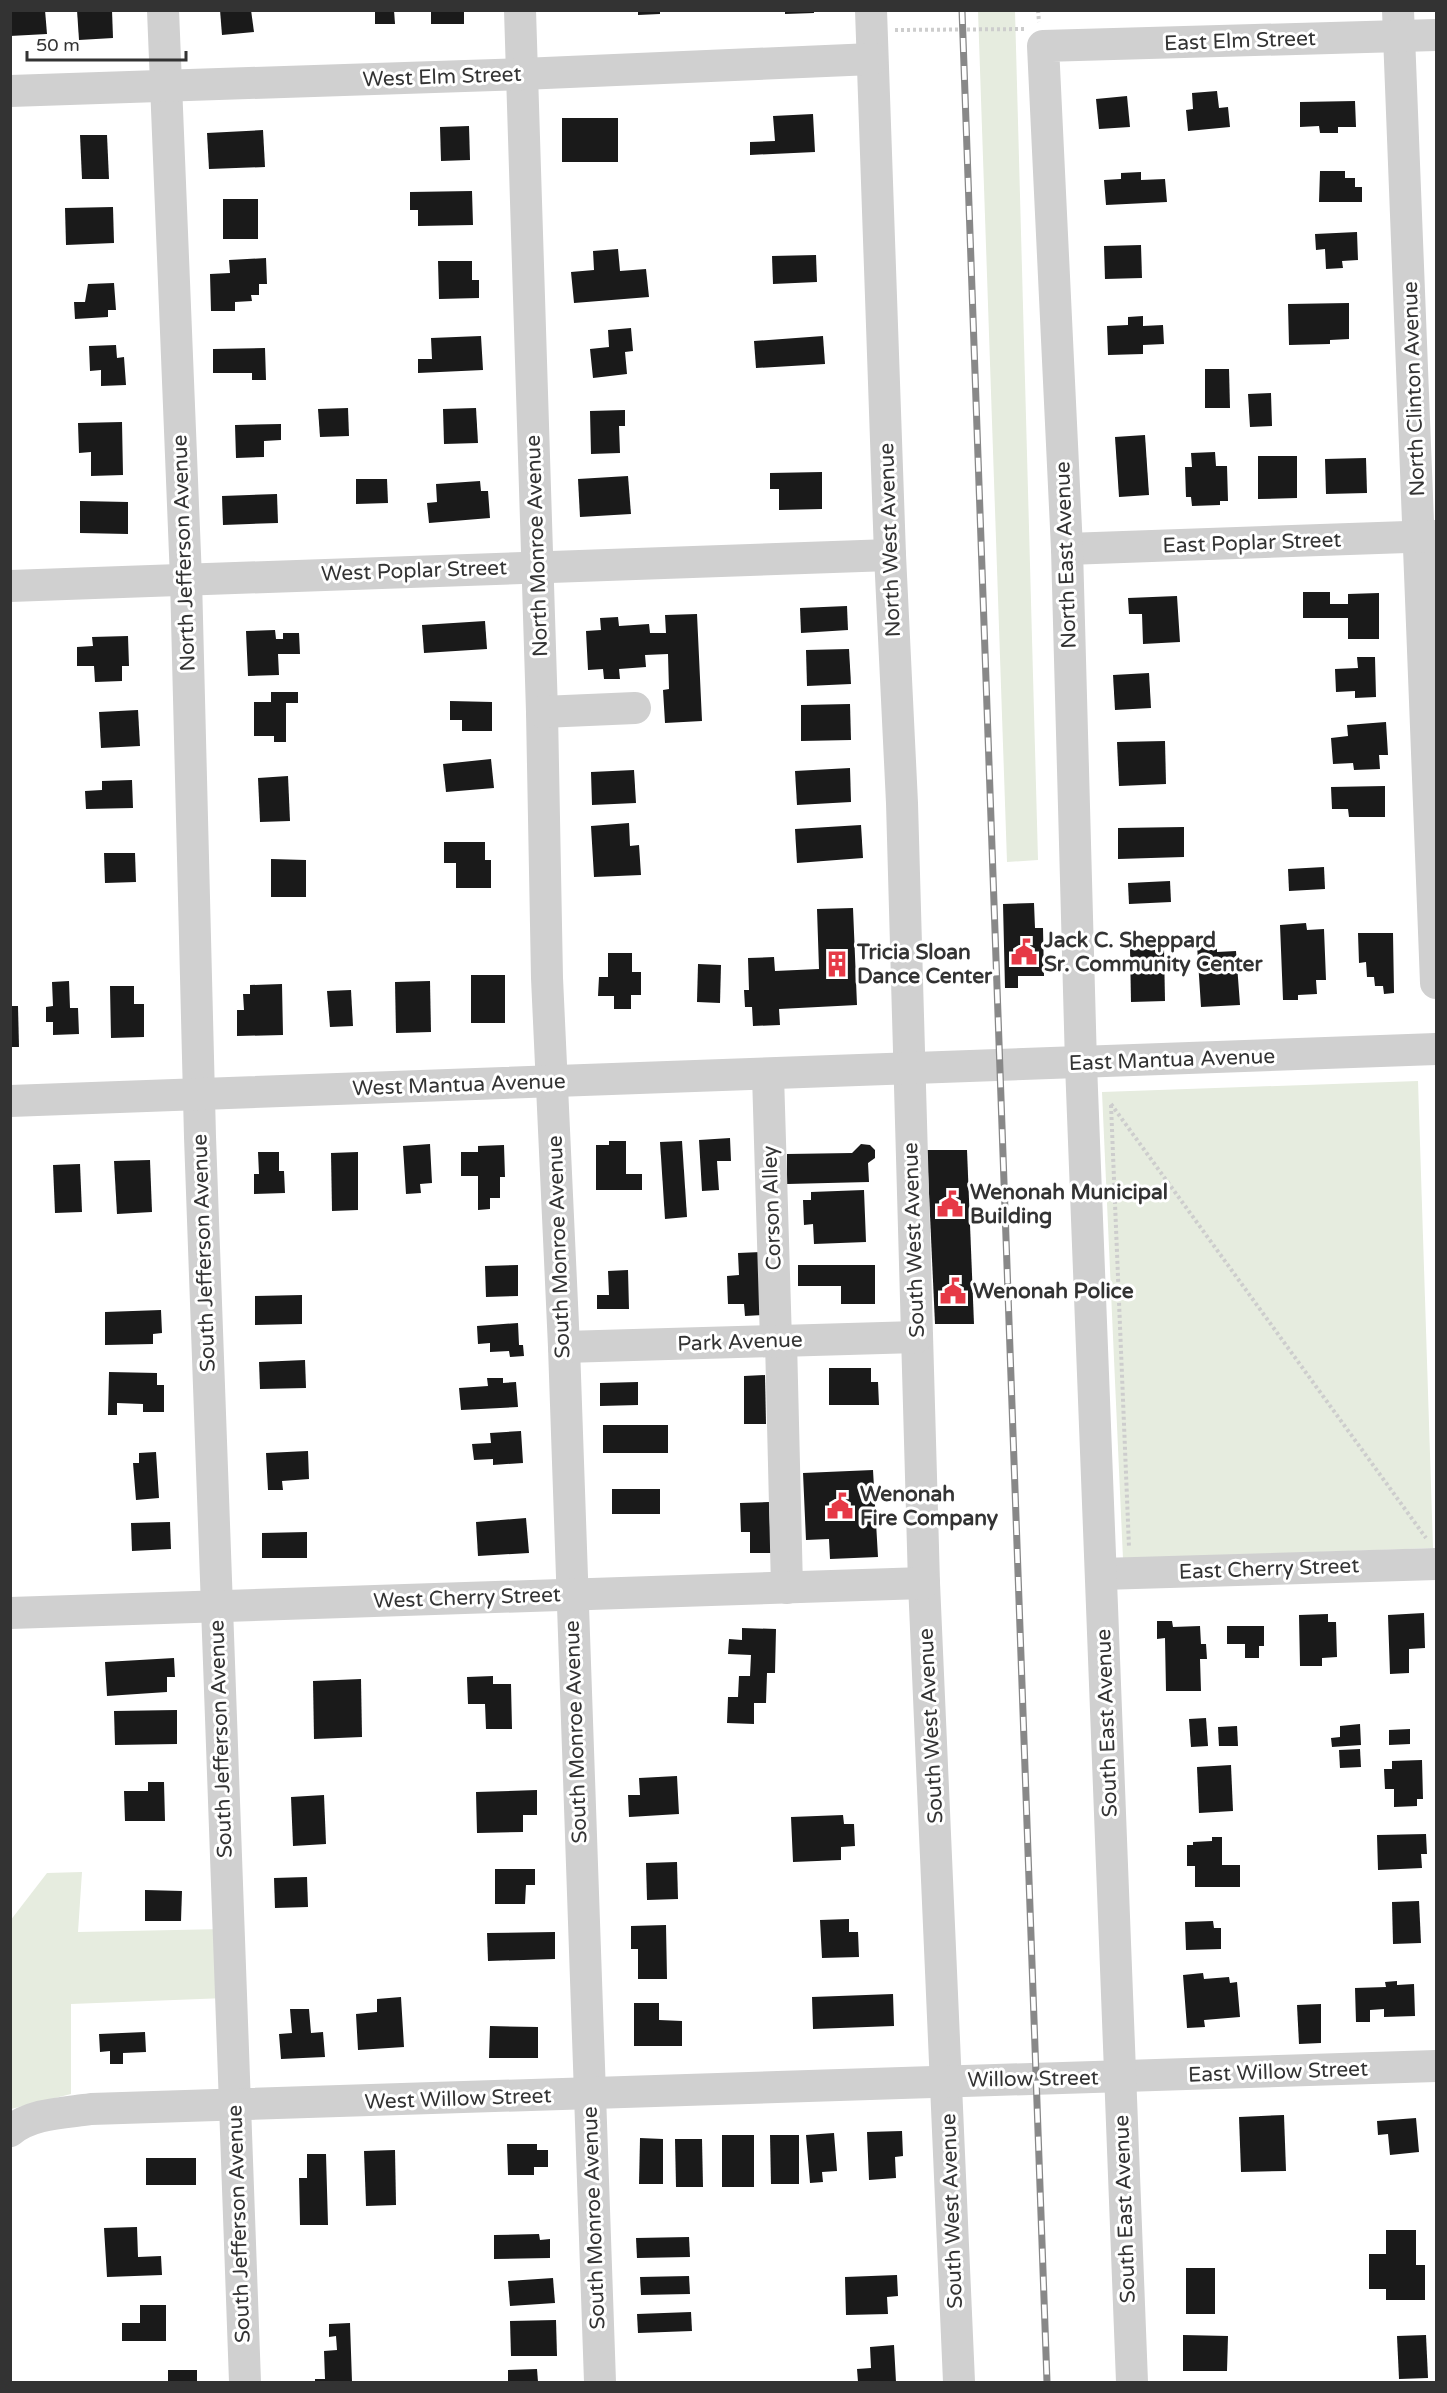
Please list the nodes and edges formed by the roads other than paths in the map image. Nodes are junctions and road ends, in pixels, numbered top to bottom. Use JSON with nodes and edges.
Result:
{"nodes":[{"id":1,"x":162,"y":10,"type":"edge"},
{"id":2,"x":520,"y":10,"type":"edge"},
{"id":3,"x":1399,"y":23,"type":"edge"},
{"id":4,"x":871,"y":33,"type":"edge"},
{"id":5,"x":1437,"y":35,"type":"edge"},
{"id":6,"x":1043,"y":46,"type":"joint"},
{"id":7,"x":522,"y":74,"type":"junction"},
{"id":8,"x":166,"y":87,"type":"junction"},
{"id":9,"x":10,"y":91,"type":"edge"},
{"id":10,"x":1428,"y":537,"type":"edge"},
{"id":11,"x":1066,"y":549,"type":"junction"},
{"id":12,"x":890,"y":555,"type":"junction"},
{"id":13,"x":538,"y":567,"type":"junction"},
{"id":14,"x":186,"y":579,"type":"junction"},
{"id":15,"x":10,"y":586,"type":"edge"},
{"id":16,"x":635,"y":708,"type":"dead end"},
{"id":17,"x":542,"y":712,"type":"junction"},
{"id":18,"x":1437,"y":983,"type":"edge"},
{"id":19,"x":1437,"y":1049,"type":"edge"},
{"id":20,"x":1081,"y":1064,"type":"junction"},
{"id":21,"x":908,"y":1069,"type":"junction"},
{"id":22,"x":768,"y":1074,"type":"junction"},
{"id":23,"x":552,"y":1082,"type":"junction"},
{"id":24,"x":198,"y":1095,"type":"junction"},
{"id":25,"x":10,"y":1101,"type":"edge"},
{"id":26,"x":917,"y":1337,"type":"junction"},
{"id":27,"x":778,"y":1341,"type":"junction"},
{"id":28,"x":564,"y":1347,"type":"junction"},
{"id":29,"x":1435,"y":1556,"type":"edge"},
{"id":30,"x":1101,"y":1574,"type":"junction"},
{"id":31,"x":924,"y":1583,"type":"junction"},
{"id":32,"x":787,"y":1588,"type":"junction"},
{"id":33,"x":570,"y":1595,"type":"junction"},
{"id":34,"x":217,"y":1607,"type":"junction"},
{"id":35,"x":10,"y":1613,"type":"edge"},
{"id":36,"x":1437,"y":2066,"type":"edge"},
{"id":37,"x":1120,"y":2077,"type":"junction"},
{"id":38,"x":946,"y":2081,"type":"junction"},
{"id":39,"x":591,"y":2095,"type":"junction"},
{"id":40,"x":235,"y":2105,"type":"junction"},
{"id":41,"x":10,"y":2132,"type":"edge"},
{"id":42,"x":245,"y":2382,"type":"edge"},
{"id":43,"x":600,"y":2382,"type":"edge"},
{"id":44,"x":959,"y":2382,"type":"edge"},
{"id":45,"x":1132,"y":2382,"type":"edge"}],
"edges":[{"from":1,"to":8,"type":"street","name":"North Jefferson Avenue"},
{"from":2,"to":7,"type":"street","name":"North Monroe Avenue"},
{"from":3,"to":5,"type":"street","name":"East Elm Street"},
{"from":3,"to":6,"type":"street","name":"East Elm Street"},
{"from":3,"to":10,"type":"street","name":"North Clinton Avenue"},
{"from":4,"to":7,"type":"street","name":"West Elm Street"},
{"from":4,"to":12,"type":"street","name":"North West Avenue"},
{"from":6,"to":11,"type":"street","name":"North East Avenue"},
{"from":7,"to":8,"type":"street","name":"West Elm Street"},
{"from":7,"to":13,"type":"street","name":"North Monroe Avenue"},
{"from":8,"to":9,"type":"street","name":"West Elm Street"},
{"from":8,"to":14,"type":"street","name":"North Jefferson Avenue"},
{"from":10,"to":11,"type":"street","name":"East Poplar Street"},
{"from":10,"to":18,"type":"street","name":"North Clinton Avenue"},
{"from":11,"to":20,"type":"street","name":"North East Avenue"},
{"from":12,"to":13,"type":"street","name":"West Poplar Street"},
{"from":12,"to":21,"type":"street","name":"North West Avenue"},
{"from":13,"to":14,"type":"street","name":"West Poplar Street"},
{"from":13,"to":17,"type":"street","name":"North Monroe Avenue"},
{"from":14,"to":15,"type":"street","name":"West Poplar Street"},
{"from":14,"to":24,"type":"street","name":"North Jefferson Avenue"},
{"from":16,"to":17,"type":"street"},
{"from":17,"to":23,"type":"street","name":"North Monroe Avenue"},
{"from":19,"to":20,"type":"street","name":"East Mantua Avenue"},
{"from":20,"to":21,"type":"street","name":"East Mantua Avenue"},
{"from":20,"to":30,"type":"street","name":"South East Avenue"},
{"from":21,"to":22,"type":"street","name":"West Mantua Avenue"},
{"from":21,"to":26,"type":"street","name":"South West Avenue"},
{"from":22,"to":23,"type":"street","name":"West Mantua Avenue"},
{"from":22,"to":27,"type":"street","name":"Corson Alley"},
{"from":23,"to":24,"type":"street","name":"West Mantua Avenue"},
{"from":23,"to":28,"type":"street","name":"South Monroe Avenue"},
{"from":24,"to":25,"type":"street","name":"West Mantua Avenue"},
{"from":24,"to":34,"type":"street","name":"South Jefferson Avenue"},
{"from":26,"to":27,"type":"street","name":"Park Avenue"},
{"from":26,"to":31,"type":"street","name":"South West Avenue"},
{"from":27,"to":28,"type":"street","name":"Park Avenue"},
{"from":27,"to":32,"type":"street","name":"Corson Alley"},
{"from":28,"to":33,"type":"street","name":"South Monroe Avenue"},
{"from":29,"to":30,"type":"street","name":"East Cherry Street"},
{"from":30,"to":37,"type":"street","name":"South East Avenue"},
{"from":31,"to":32,"type":"street","name":"West Cherry Street"},
{"from":31,"to":38,"type":"street","name":"South West Avenue"},
{"from":32,"to":33,"type":"street","name":"West Cherry Street"},
{"from":33,"to":34,"type":"street","name":"West Cherry Street"},
{"from":33,"to":39,"type":"street","name":"South Monroe Avenue"},
{"from":34,"to":35,"type":"street","name":"West Cherry Street"},
{"from":34,"to":40,"type":"street","name":"South Jefferson Avenue"},
{"from":36,"to":37,"type":"street","name":"East Willow Street"},
{"from":37,"to":38,"type":"street","name":"Willow Street"},
{"from":37,"to":45,"type":"street","name":"South East Avenue"},
{"from":38,"to":39,"type":"street","name":"West Willow Street"},
{"from":38,"to":44,"type":"street","name":"South West Avenue"},
{"from":39,"to":40,"type":"street","name":"West Willow Street"},
{"from":39,"to":43,"type":"street","name":"South Monroe Avenue"},
{"from":40,"to":41,"type":"street","name":"West Willow Street"},
{"from":40,"to":42,"type":"street","name":"South Jefferson Avenue"}]}
